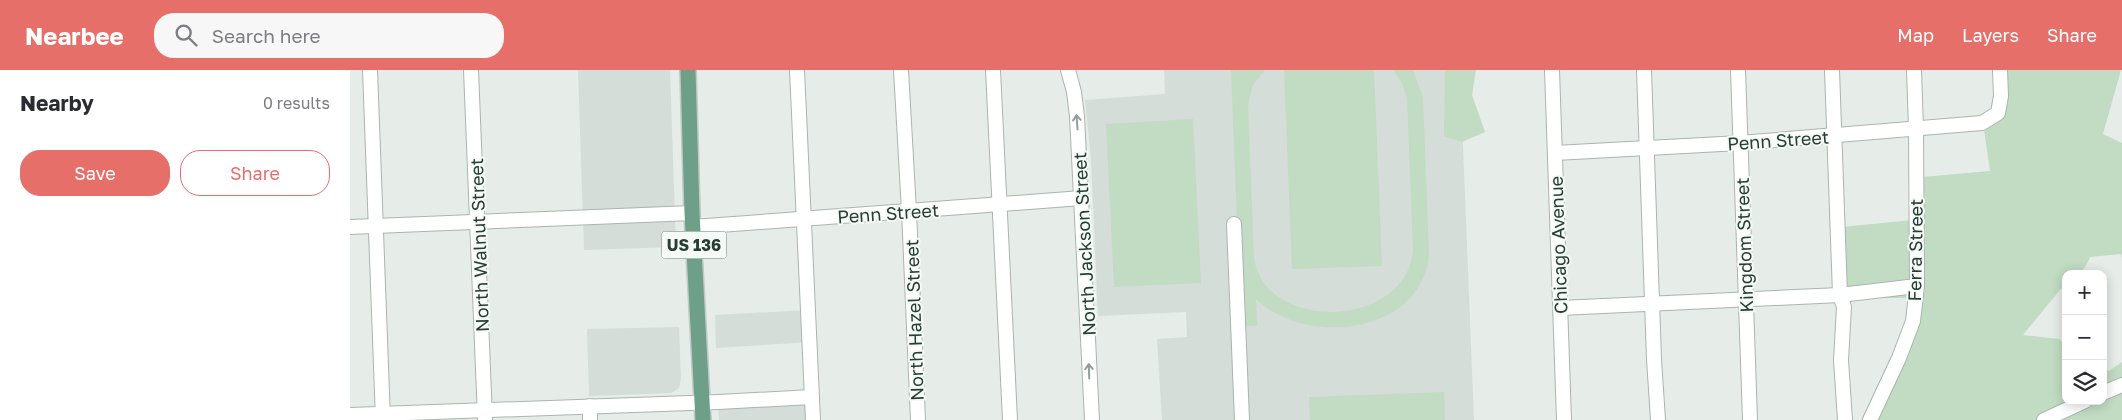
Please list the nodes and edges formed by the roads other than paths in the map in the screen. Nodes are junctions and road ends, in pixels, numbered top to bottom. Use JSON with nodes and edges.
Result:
{"nodes":[{"id":1,"x":370,"y":70,"type":"edge"},
{"id":2,"x":472,"y":70,"type":"edge"},
{"id":3,"x":688,"y":70,"type":"edge"},
{"id":4,"x":797,"y":70,"type":"edge"},
{"id":5,"x":901,"y":70,"type":"edge"},
{"id":6,"x":993,"y":70,"type":"edge"},
{"id":7,"x":1068,"y":70,"type":"edge"},
{"id":8,"x":1552,"y":70,"type":"edge"},
{"id":9,"x":1644,"y":70,"type":"edge"},
{"id":10,"x":1738,"y":70,"type":"edge"},
{"id":11,"x":1832,"y":70,"type":"edge"},
{"id":12,"x":1914,"y":70,"type":"edge"},
{"id":13,"x":2000,"y":70,"type":"edge"},
{"id":14,"x":1916,"y":130,"type":"junction"},
{"id":15,"x":1833,"y":136,"type":"junction"},
{"id":16,"x":1740,"y":143,"type":"junction"},
{"id":17,"x":1648,"y":150,"type":"junction"},
{"id":18,"x":1555,"y":153,"type":"junction"},
{"id":19,"x":1082,"y":198,"type":"junction"},
{"id":20,"x":999,"y":204,"type":"junction"},
{"id":21,"x":910,"y":211,"type":"junction"},
{"id":22,"x":804,"y":219,"type":"junction"},
{"id":23,"x":693,"y":220,"type":"junction"},
{"id":24,"x":479,"y":222,"type":"junction"},
{"id":25,"x":1234,"y":224,"type":"dead end"},
{"id":26,"x":375,"y":226,"type":"junction"},
{"id":27,"x":350,"y":227,"type":"edge"},
{"id":28,"x":1917,"y":286,"type":"junction"},
{"id":29,"x":1840,"y":295,"type":"junction"},
{"id":30,"x":1746,"y":300,"type":"junction"},
{"id":31,"x":1653,"y":305,"type":"junction"},
{"id":32,"x":1560,"y":308,"type":"junction"},
{"id":33,"x":2122,"y":385,"type":"edge"},
{"id":34,"x":2107,"y":391,"type":"edge"},
{"id":35,"x":812,"y":397,"type":"junction"},
{"id":36,"x":703,"y":402,"type":"junction"},
{"id":37,"x":2076,"y":405,"type":"edge"},
{"id":38,"x":590,"y":413,"type":"edge"},
{"id":39,"x":350,"y":415,"type":"edge"},
{"id":40,"x":485,"y":415,"type":"edge"},
{"id":41,"x":384,"y":417,"type":"edge"},
{"id":42,"x":704,"y":420,"type":"edge"},
{"id":43,"x":813,"y":420,"type":"edge"},
{"id":44,"x":918,"y":420,"type":"edge"},
{"id":45,"x":1010,"y":420,"type":"edge"},
{"id":46,"x":1092,"y":420,"type":"edge"},
{"id":47,"x":1242,"y":420,"type":"edge"},
{"id":48,"x":1564,"y":420,"type":"edge"},
{"id":49,"x":1658,"y":420,"type":"edge"},
{"id":50,"x":1750,"y":420,"type":"edge"},
{"id":51,"x":1845,"y":420,"type":"edge"},
{"id":52,"x":1870,"y":420,"type":"edge"},
{"id":53,"x":2044,"y":420,"type":"edge"}],
"edges":[{"from":1,"to":26,"type":"street"},
{"from":2,"to":24,"type":"street","name":"North Walnut Street"},
{"from":3,"to":23,"type":"main road","number":"US 136"},
{"from":4,"to":22,"type":"street"},
{"from":5,"to":21,"type":"street","name":"North Hazel Street"},
{"from":6,"to":20,"type":"street"},
{"from":19,"to":7,"type":"street","name":"North Jackson Street","one_way":true},
{"from":8,"to":18,"type":"street","name":"Chicago Avenue"},
{"from":9,"to":17,"type":"street"},
{"from":10,"to":16,"type":"street","name":"Kingdom Street"},
{"from":11,"to":15,"type":"street"},
{"from":12,"to":14,"type":"street","name":"Ferra Street"},
{"from":13,"to":14,"type":"street","name":"Penn Street"},
{"from":14,"to":15,"type":"street","name":"Penn Street"},
{"from":14,"to":28,"type":"street","name":"Ferra Street"},
{"from":15,"to":16,"type":"street","name":"Penn Street"},
{"from":15,"to":29,"type":"street"},
{"from":16,"to":17,"type":"street","name":"Penn Street"},
{"from":16,"to":30,"type":"street","name":"Kingdom Street"},
{"from":17,"to":18,"type":"street","name":"Penn Street"},
{"from":17,"to":31,"type":"street"},
{"from":18,"to":32,"type":"street","name":"Chicago Avenue"},
{"from":19,"to":20,"type":"street","name":"Penn Street"},
{"from":46,"to":19,"type":"street","name":"North Jackson Street","one_way":true},
{"from":20,"to":21,"type":"street","name":"Penn Street"},
{"from":20,"to":45,"type":"street"},
{"from":21,"to":22,"type":"street","name":"Penn Street"},
{"from":21,"to":44,"type":"street","name":"North Hazel Street"},
{"from":22,"to":23,"type":"street","name":"Penn Street"},
{"from":22,"to":35,"type":"street"},
{"from":23,"to":24,"type":"street","name":"Penn Street"},
{"from":23,"to":36,"type":"main road","number":"US 136"},
{"from":24,"to":26,"type":"street","name":"Penn Street"},
{"from":24,"to":40,"type":"street","name":"North Walnut Street"},
{"from":25,"to":47,"type":"street"},
{"from":26,"to":27,"type":"street","name":"Penn Street"},
{"from":26,"to":41,"type":"street"},
{"from":28,"to":29,"type":"street"},
{"from":28,"to":52,"type":"street","name":"Ferra Street"},
{"from":29,"to":30,"type":"street"},
{"from":29,"to":51,"type":"street"},
{"from":30,"to":31,"type":"street"},
{"from":30,"to":50,"type":"street","name":"Kingdom Street"},
{"from":31,"to":32,"type":"street"},
{"from":31,"to":49,"type":"street"},
{"from":32,"to":48,"type":"street","name":"Chicago Avenue"},
{"from":33,"to":34,"type":"street"},
{"from":35,"to":36,"type":"street"},
{"from":35,"to":43,"type":"street"},
{"from":36,"to":38,"type":"street"},
{"from":36,"to":42,"type":"main road","number":"US 136"},
{"from":37,"to":53,"type":"street"},
{"from":38,"to":40,"type":"street"},
{"from":39,"to":41,"type":"street"},
{"from":40,"to":41,"type":"street"}]}
